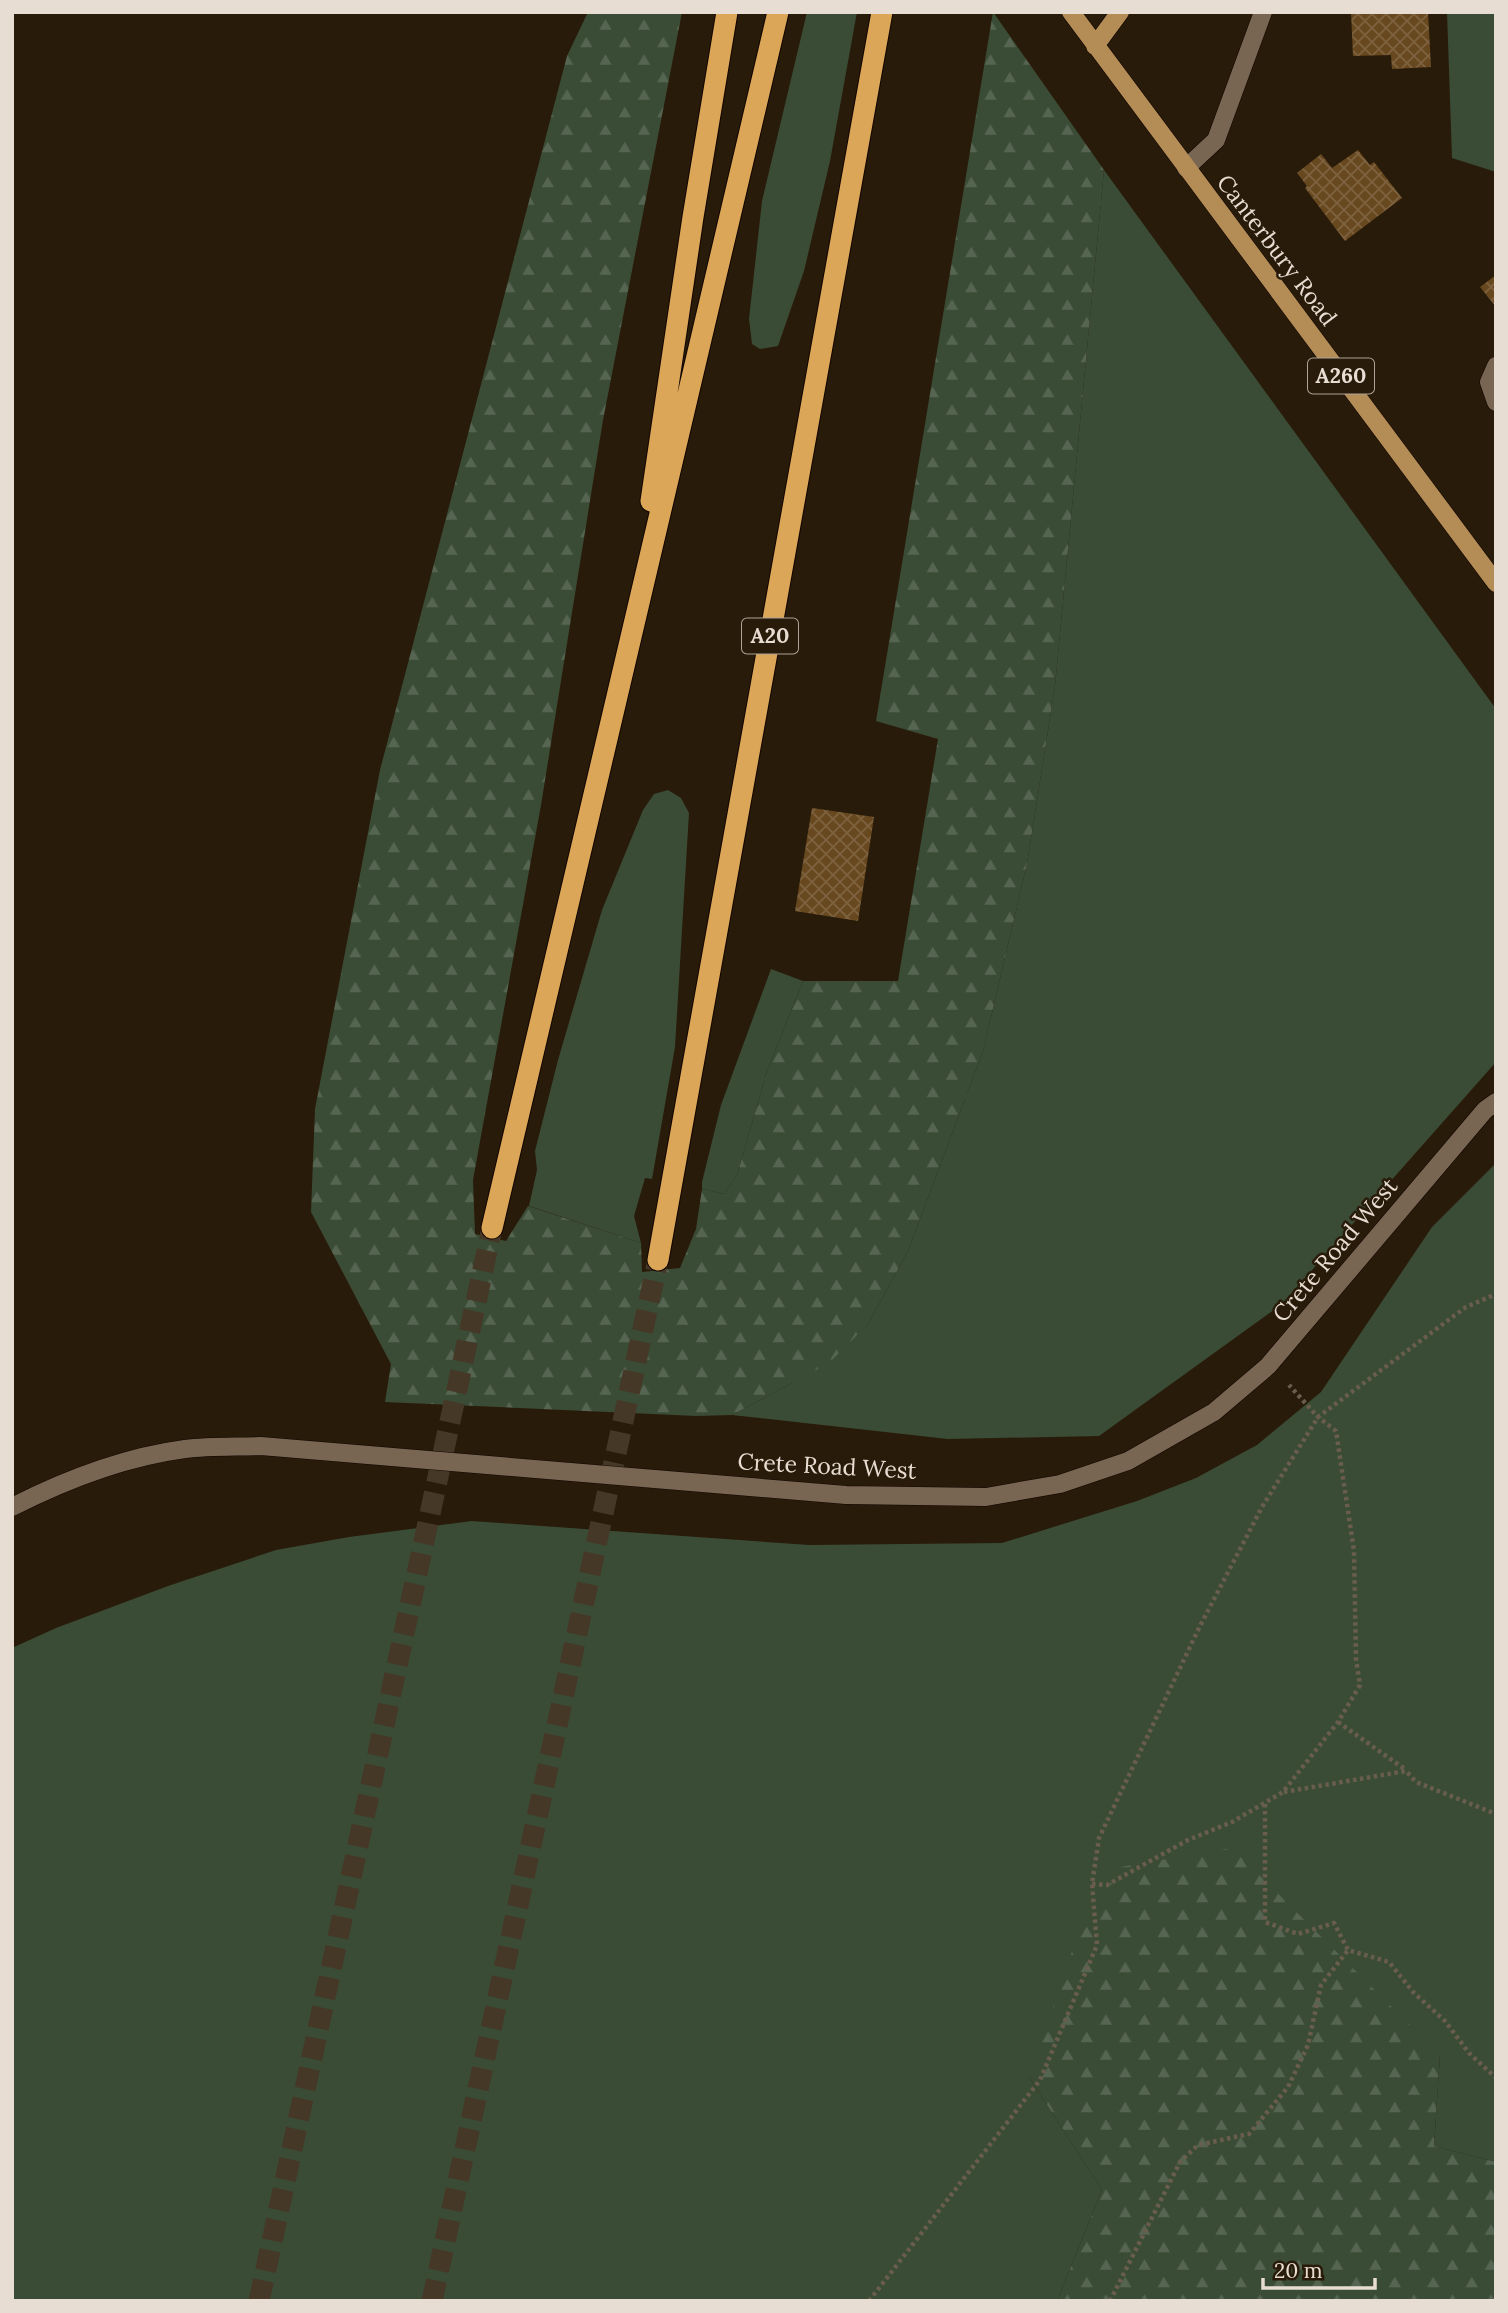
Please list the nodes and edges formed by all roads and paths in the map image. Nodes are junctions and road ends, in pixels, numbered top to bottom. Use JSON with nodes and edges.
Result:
{"nodes":[{"id":1,"x":727,"y":12,"type":"edge"},
{"id":2,"x":778,"y":12,"type":"edge"},
{"id":3,"x":883,"y":12,"type":"edge"},
{"id":4,"x":1071,"y":12,"type":"edge"},
{"id":5,"x":1120,"y":12,"type":"edge"},
{"id":6,"x":1263,"y":12,"type":"edge"},
{"id":7,"x":1095,"y":46,"type":"junction"},
{"id":8,"x":1186,"y":168,"type":"junction"},
{"id":9,"x":1496,"y":366,"type":"edge"},
{"id":10,"x":1496,"y":402,"type":"edge"},
{"id":11,"x":1496,"y":583,"type":"edge"},
{"id":12,"x":629,"y":649,"type":"junction"},
{"id":13,"x":1496,"y":1102,"type":"edge"},
{"id":14,"x":492,"y":1227,"type":"tunnel mouth"},
{"id":15,"x":658,"y":1260,"type":"tunnel mouth"},
{"id":16,"x":1496,"y":1294,"type":"edge"},
{"id":17,"x":1298,"y":1393,"type":"dead end"},
{"id":18,"x":1318,"y":1417,"type":"junction"},
{"id":19,"x":12,"y":1507,"type":"edge"},
{"id":20,"x":1338,"y":1723,"type":"junction"},
{"id":21,"x":1406,"y":1771,"type":"junction"},
{"id":22,"x":1283,"y":1792,"type":"junction"},
{"id":23,"x":1265,"y":1804,"type":"junction"},
{"id":24,"x":1496,"y":1814,"type":"edge"},
{"id":25,"x":1092,"y":1884,"type":"junction"},
{"id":26,"x":1348,"y":1950,"type":"junction"},
{"id":27,"x":1496,"y":2078,"type":"edge"},
{"id":28,"x":869,"y":2301,"type":"edge"},
{"id":29,"x":1110,"y":2301,"type":"edge"}],
"edges":[{"from":1,"to":12,"type":"highway"},
{"from":2,"to":12,"type":"highway"},
{"from":3,"to":15,"type":"highway","number":"A20"},
{"from":4,"to":7,"type":"main road","number":"A260"},
{"from":5,"to":7,"type":"main road"},
{"from":6,"to":8,"type":"street"},
{"from":7,"to":8,"type":"main road","name":"Canterbury Road","number":"A260"},
{"from":8,"to":11,"type":"main road","name":"Canterbury Road","number":"A260"},
{"from":9,"to":10,"type":"street"},
{"from":12,"to":14,"type":"highway"},
{"from":13,"to":19,"type":"street","name":"Crete Road West"},
{"from":16,"to":18,"type":"path"},
{"from":17,"to":18,"type":"path"},
{"from":18,"to":20,"type":"path"},
{"from":18,"to":25,"type":"path"},
{"from":20,"to":21,"type":"path"},
{"from":20,"to":22,"type":"path"},
{"from":21,"to":22,"type":"path"},
{"from":21,"to":24,"type":"path"},
{"from":22,"to":23,"type":"path"},
{"from":23,"to":25,"type":"path"},
{"from":23,"to":26,"type":"path"},
{"from":25,"to":28,"type":"path"},
{"from":26,"to":27,"type":"path"},
{"from":26,"to":29,"type":"path"}]}
